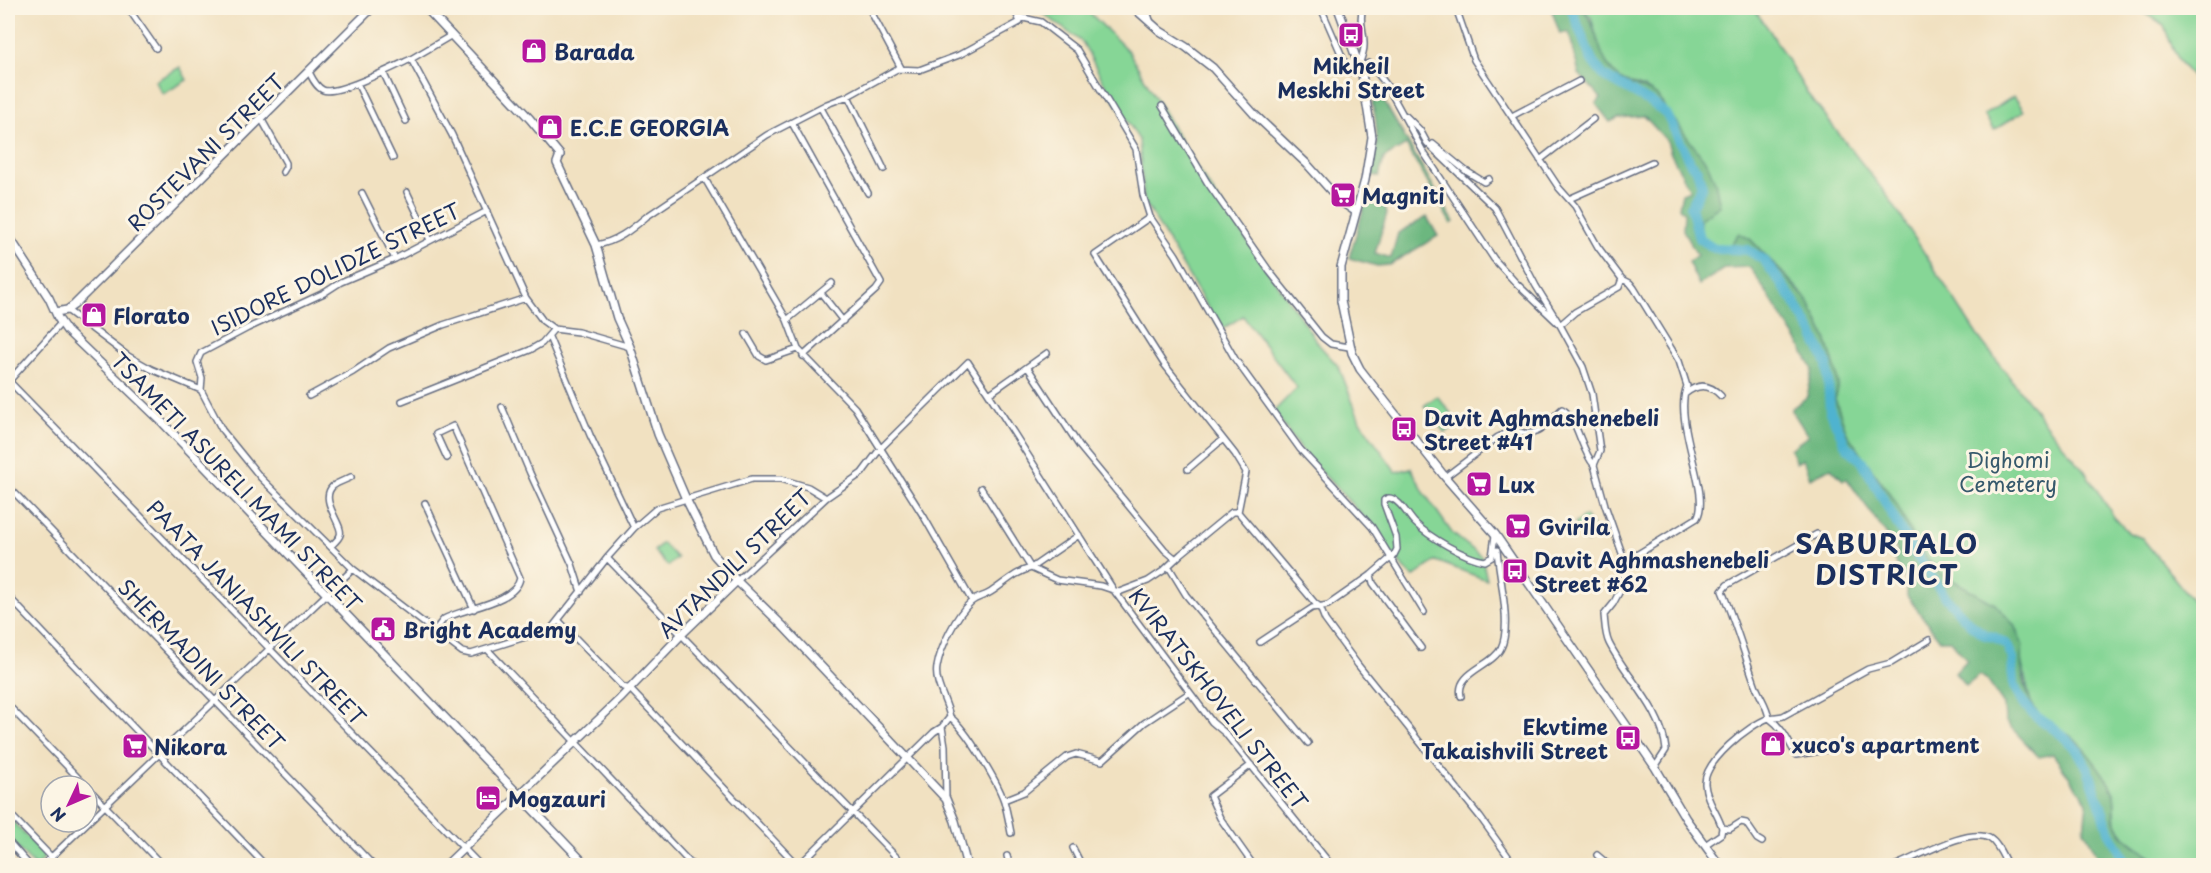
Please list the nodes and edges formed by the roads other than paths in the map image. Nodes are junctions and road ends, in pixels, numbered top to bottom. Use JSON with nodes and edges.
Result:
{"nodes":[{"id":1,"x":128,"y":8,"type":"edge"},
{"id":2,"x":372,"y":8,"type":"edge"},
{"id":3,"x":426,"y":8,"type":"edge"},
{"id":4,"x":869,"y":8,"type":"edge"},
{"id":5,"x":1014,"y":8,"type":"edge"},
{"id":6,"x":1134,"y":8,"type":"edge"},
{"id":7,"x":1146,"y":8,"type":"edge"},
{"id":8,"x":1321,"y":8,"type":"edge"},
{"id":9,"x":1338,"y":8,"type":"edge"},
{"id":10,"x":1363,"y":8,"type":"edge"},
{"id":11,"x":1456,"y":8,"type":"edge"},
{"id":12,"x":1019,"y":17,"type":"junction"},
{"id":13,"x":1151,"y":23,"type":"junction"},
{"id":14,"x":452,"y":35,"type":"junction"},
{"id":15,"x":156,"y":48,"type":"dead end"},
{"id":16,"x":411,"y":58,"type":"junction"},
{"id":17,"x":1359,"y":67,"type":"junction"},
{"id":18,"x":901,"y":68,"type":"junction"},
{"id":19,"x":309,"y":72,"type":"junction"},
{"id":20,"x":383,"y":72,"type":"junction"},
{"id":21,"x":1579,"y":81,"type":"dead end"},
{"id":22,"x":357,"y":83,"type":"junction"},
{"id":23,"x":848,"y":96,"type":"junction"},
{"id":24,"x":1162,"y":106,"type":"dead end"},
{"id":25,"x":821,"y":108,"type":"junction"},
{"id":26,"x":1401,"y":111,"type":"junction"},
{"id":27,"x":1512,"y":116,"type":"junction"},
{"id":28,"x":1593,"y":118,"type":"dead end"},
{"id":29,"x":262,"y":120,"type":"junction"},
{"id":30,"x":406,"y":121,"type":"dead end"},
{"id":31,"x":792,"y":123,"type":"junction"},
{"id":32,"x":1420,"y":130,"type":"junction"},
{"id":33,"x":393,"y":158,"type":"dead end"},
{"id":34,"x":1540,"y":160,"type":"junction"},
{"id":35,"x":1652,"y":162,"type":"dead end"},
{"id":36,"x":884,"y":169,"type":"dead end"},
{"id":37,"x":283,"y":172,"type":"dead end"},
{"id":38,"x":705,"y":178,"type":"junction"},
{"id":39,"x":1489,"y":179,"type":"dead end"},
{"id":40,"x":406,"y":192,"type":"dead end"},
{"id":41,"x":362,"y":193,"type":"dead end"},
{"id":42,"x":868,"y":193,"type":"dead end"},
{"id":43,"x":1569,"y":200,"type":"junction"},
{"id":44,"x":487,"y":211,"type":"junction"},
{"id":45,"x":1355,"y":211,"type":"junction"},
{"id":46,"x":1150,"y":217,"type":"junction"},
{"id":47,"x":8,"y":235,"type":"edge"},
{"id":48,"x":430,"y":240,"type":"junction"},
{"id":49,"x":596,"y":245,"type":"junction"},
{"id":50,"x":395,"y":259,"type":"junction"},
{"id":51,"x":1622,"y":279,"type":"junction"},
{"id":52,"x":832,"y":283,"type":"dead end"},
{"id":53,"x":821,"y":293,"type":"junction"},
{"id":54,"x":526,"y":298,"type":"junction"},
{"id":55,"x":67,"y":310,"type":"junction"},
{"id":56,"x":56,"y":312,"type":"junction"},
{"id":57,"x":788,"y":320,"type":"junction"},
{"id":58,"x":843,"y":321,"type":"junction"},
{"id":59,"x":61,"y":323,"type":"junction"},
{"id":60,"x":1560,"y":325,"type":"junction"},
{"id":61,"x":554,"y":329,"type":"junction"},
{"id":62,"x":746,"y":334,"type":"dead end"},
{"id":63,"x":549,"y":337,"type":"junction"},
{"id":64,"x":630,"y":347,"type":"junction"},
{"id":65,"x":1349,"y":347,"type":"junction"},
{"id":66,"x":798,"y":350,"type":"junction"},
{"id":67,"x":1047,"y":353,"type":"dead end"},
{"id":68,"x":803,"y":356,"type":"junction"},
{"id":69,"x":1028,"y":368,"type":"junction"},
{"id":70,"x":8,"y":382,"type":"edge"},
{"id":71,"x":201,"y":390,"type":"junction"},
{"id":72,"x":989,"y":394,"type":"junction"},
{"id":73,"x":1683,"y":395,"type":"junction"},
{"id":74,"x":309,"y":396,"type":"dead end"},
{"id":75,"x":1721,"y":396,"type":"dead end"},
{"id":76,"x":402,"y":401,"type":"dead end"},
{"id":77,"x":502,"y":406,"type":"dead end"},
{"id":78,"x":1223,"y":439,"type":"junction"},
{"id":79,"x":880,"y":449,"type":"junction"},
{"id":80,"x":447,"y":459,"type":"dead end"},
{"id":81,"x":1594,"y":465,"type":"junction"},
{"id":82,"x":1188,"y":469,"type":"dead end"},
{"id":83,"x":351,"y":477,"type":"dead end"},
{"id":84,"x":1445,"y":477,"type":"junction"},
{"id":85,"x":8,"y":486,"type":"edge"},
{"id":86,"x":981,"y":488,"type":"dead end"},
{"id":87,"x":826,"y":498,"type":"junction"},
{"id":88,"x":686,"y":499,"type":"junction"},
{"id":89,"x":425,"y":504,"type":"dead end"},
{"id":90,"x":1238,"y":512,"type":"junction"},
{"id":91,"x":634,"y":528,"type":"junction"},
{"id":92,"x":1495,"y":534,"type":"junction"},
{"id":93,"x":1817,"y":534,"type":"dead end"},
{"id":94,"x":1079,"y":535,"type":"junction"},
{"id":95,"x":331,"y":546,"type":"junction"},
{"id":96,"x":607,"y":558,"type":"junction"},
{"id":97,"x":1176,"y":559,"type":"junction"},
{"id":98,"x":1391,"y":559,"type":"junction"},
{"id":99,"x":1625,"y":562,"type":"junction"},
{"id":100,"x":1168,"y":567,"type":"junction"},
{"id":101,"x":1031,"y":568,"type":"junction"},
{"id":102,"x":353,"y":569,"type":"junction"},
{"id":103,"x":1371,"y":575,"type":"junction"},
{"id":104,"x":737,"y":581,"type":"junction"},
{"id":105,"x":581,"y":592,"type":"junction"},
{"id":106,"x":1115,"y":592,"type":"junction"},
{"id":107,"x":325,"y":594,"type":"junction"},
{"id":108,"x":8,"y":596,"type":"edge"},
{"id":109,"x":972,"y":601,"type":"junction"},
{"id":110,"x":1320,"y":607,"type":"junction"},
{"id":111,"x":474,"y":609,"type":"junction"},
{"id":112,"x":1424,"y":612,"type":"dead end"},
{"id":113,"x":559,"y":621,"type":"junction"},
{"id":114,"x":435,"y":630,"type":"junction"},
{"id":115,"x":681,"y":635,"type":"junction"},
{"id":116,"x":1929,"y":640,"type":"dead end"},
{"id":117,"x":1260,"y":642,"type":"dead end"},
{"id":118,"x":269,"y":648,"type":"junction"},
{"id":119,"x":1421,"y":648,"type":"dead end"},
{"id":120,"x":487,"y":649,"type":"junction"},
{"id":121,"x":630,"y":689,"type":"junction"},
{"id":122,"x":1190,"y":693,"type":"junction"},
{"id":123,"x":1461,"y":696,"type":"dead end"},
{"id":124,"x":214,"y":701,"type":"junction"},
{"id":125,"x":8,"y":705,"type":"edge"},
{"id":126,"x":950,"y":717,"type":"junction"},
{"id":127,"x":1769,"y":718,"type":"junction"},
{"id":128,"x":942,"y":727,"type":"junction"},
{"id":129,"x":576,"y":742,"type":"junction"},
{"id":130,"x":1308,"y":743,"type":"dead end"},
{"id":131,"x":1844,"y":747,"type":"dead end"},
{"id":132,"x":158,"y":754,"type":"junction"},
{"id":133,"x":909,"y":758,"type":"junction"},
{"id":134,"x":1251,"y":765,"type":"junction"},
{"id":135,"x":1655,"y":767,"type":"junction"},
{"id":136,"x":75,"y":774,"type":"edge"},
{"id":137,"x":519,"y":795,"type":"junction"},
{"id":138,"x":99,"y":799,"type":"edge"},
{"id":139,"x":946,"y":799,"type":"junction"},
{"id":140,"x":1004,"y":800,"type":"junction"},
{"id":141,"x":105,"y":805,"type":"junction"},
{"id":142,"x":852,"y":811,"type":"junction"},
{"id":143,"x":8,"y":812,"type":"edge"},
{"id":144,"x":1722,"y":828,"type":"junction"},
{"id":145,"x":1011,"y":833,"type":"dead end"},
{"id":146,"x":8,"y":841,"type":"edge"},
{"id":147,"x":1762,"y":842,"type":"dead end"},
{"id":148,"x":1705,"y":845,"type":"junction"},
{"id":149,"x":464,"y":847,"type":"junction"},
{"id":150,"x":1073,"y":848,"type":"dead end"},
{"id":151,"x":1597,"y":855,"type":"dead end"},
{"id":152,"x":51,"y":856,"type":"junction"},
{"id":153,"x":1007,"y":856,"type":"dead end"},
{"id":154,"x":30,"y":866,"type":"edge"},
{"id":155,"x":42,"y":866,"type":"edge"},
{"id":156,"x":60,"y":866,"type":"edge"},
{"id":157,"x":163,"y":866,"type":"edge"},
{"id":158,"x":266,"y":866,"type":"edge"},
{"id":159,"x":374,"y":866,"type":"edge"},
{"id":160,"x":445,"y":866,"type":"edge"},
{"id":161,"x":481,"y":866,"type":"edge"},
{"id":162,"x":587,"y":866,"type":"edge"},
{"id":163,"x":693,"y":866,"type":"edge"},
{"id":164,"x":798,"y":866,"type":"edge"},
{"id":165,"x":904,"y":866,"type":"edge"},
{"id":166,"x":967,"y":866,"type":"edge"},
{"id":167,"x":1010,"y":866,"type":"edge"},
{"id":168,"x":1082,"y":866,"type":"edge"},
{"id":169,"x":1254,"y":866,"type":"edge"},
{"id":170,"x":1332,"y":866,"type":"edge"},
{"id":171,"x":1515,"y":866,"type":"edge"},
{"id":172,"x":1610,"y":866,"type":"edge"},
{"id":173,"x":1720,"y":866,"type":"edge"},
{"id":174,"x":1894,"y":866,"type":"edge"},
{"id":175,"x":2008,"y":866,"type":"edge"}],
"edges":[{"from":1,"to":15,"type":"street"},
{"from":2,"to":19,"type":"street","name":"ROSTEVANI STREET"},
{"from":3,"to":14,"type":"street"},
{"from":4,"to":18,"type":"street"},
{"from":5,"to":12,"type":"street"},
{"from":6,"to":13,"type":"street"},
{"from":7,"to":13,"type":"street"},
{"from":8,"to":17,"type":"street"},
{"from":9,"to":17,"type":"street"},
{"from":10,"to":17,"type":"street"},
{"from":11,"to":27,"type":"street"},
{"from":12,"to":18,"type":"street"},
{"from":12,"to":46,"type":"street"},
{"from":13,"to":45,"type":"street"},
{"from":14,"to":16,"type":"street"},
{"from":14,"to":49,"type":"street"},
{"from":16,"to":20,"type":"street"},
{"from":16,"to":44,"type":"street"},
{"from":17,"to":26,"type":"street"},
{"from":17,"to":45,"type":"street"},
{"from":18,"to":23,"type":"street"},
{"from":19,"to":22,"type":"street"},
{"from":19,"to":29,"type":"street","name":"ROSTEVANI STREET"},
{"from":20,"to":22,"type":"street"},
{"from":20,"to":30,"type":"street"},
{"from":21,"to":27,"type":"street"},
{"from":22,"to":33,"type":"street"},
{"from":23,"to":25,"type":"street"},
{"from":23,"to":36,"type":"street"},
{"from":24,"to":65,"type":"street"},
{"from":25,"to":31,"type":"street"},
{"from":25,"to":42,"type":"street"},
{"from":26,"to":32,"type":"street"},
{"from":26,"to":60,"type":"street"},
{"from":27,"to":34,"type":"street"},
{"from":28,"to":34,"type":"street"},
{"from":29,"to":37,"type":"street"},
{"from":29,"to":55,"type":"street","name":"ROSTEVANI STREET"},
{"from":31,"to":38,"type":"street"},
{"from":31,"to":58,"type":"street"},
{"from":32,"to":39,"type":"street"},
{"from":32,"to":60,"type":"street"},
{"from":34,"to":43,"type":"street"},
{"from":35,"to":43,"type":"street"},
{"from":38,"to":49,"type":"street"},
{"from":38,"to":57,"type":"street"},
{"from":40,"to":48,"type":"street"},
{"from":41,"to":50,"type":"street"},
{"from":43,"to":51,"type":"street"},
{"from":44,"to":48,"type":"street","name":"ISIDORE DOLIDZE STREET"},
{"from":44,"to":54,"type":"street"},
{"from":45,"to":65,"type":"street"},
{"from":46,"to":78,"type":"street"},
{"from":46,"to":98,"type":"street"},
{"from":47,"to":56,"type":"street","name":"TSAMETI ASURELI MAMI STREET"},
{"from":48,"to":50,"type":"street","name":"ISIDORE DOLIDZE STREET"},
{"from":49,"to":64,"type":"street"},
{"from":50,"to":71,"type":"street","name":"ISIDORE DOLIDZE STREET"},
{"from":51,"to":60,"type":"street"},
{"from":51,"to":73,"type":"street"},
{"from":52,"to":53,"type":"street"},
{"from":53,"to":57,"type":"street"},
{"from":53,"to":58,"type":"street"},
{"from":54,"to":61,"type":"street"},
{"from":54,"to":74,"type":"street"},
{"from":55,"to":56,"type":"street"},
{"from":55,"to":71,"type":"street"},
{"from":56,"to":59,"type":"street","name":"TSAMETI ASURELI MAMI STREET"},
{"from":57,"to":66,"type":"street"},
{"from":58,"to":68,"type":"street"},
{"from":59,"to":70,"type":"street"},
{"from":59,"to":107,"type":"street","name":"TSAMETI ASURELI MAMI STREET"},
{"from":60,"to":81,"type":"street"},
{"from":61,"to":63,"type":"street"},
{"from":61,"to":64,"type":"street"},
{"from":62,"to":66,"type":"street"},
{"from":63,"to":76,"type":"street"},
{"from":63,"to":91,"type":"street"},
{"from":64,"to":88,"type":"street"},
{"from":65,"to":84,"type":"street"},
{"from":66,"to":68,"type":"street"},
{"from":67,"to":69,"type":"street"},
{"from":68,"to":79,"type":"street"},
{"from":69,"to":72,"type":"street"},
{"from":69,"to":97,"type":"street"},
{"from":70,"to":118,"type":"street","name":"PAATA JANIASHVILI STREET"},
{"from":71,"to":95,"type":"street"},
{"from":72,"to":79,"type":"street","name":"AVTANDILI STREET"},
{"from":72,"to":94,"type":"street","name":"KVIRATSKHOVELI STREET"},
{"from":73,"to":75,"type":"street"},
{"from":73,"to":99,"type":"street"},
{"from":77,"to":105,"type":"street"},
{"from":78,"to":82,"type":"street"},
{"from":78,"to":90,"type":"street"},
{"from":79,"to":87,"type":"street","name":"AVTANDILI STREET"},
{"from":79,"to":109,"type":"street"},
{"from":80,"to":111,"type":"street"},
{"from":81,"to":84,"type":"street"},
{"from":81,"to":99,"type":"street"},
{"from":83,"to":95,"type":"street"},
{"from":84,"to":92,"type":"street"},
{"from":85,"to":124,"type":"street","name":"SHERMADINI STREET"},
{"from":86,"to":101,"type":"street"},
{"from":87,"to":88,"type":"street"},
{"from":87,"to":104,"type":"street","name":"AVTANDILI STREET"},
{"from":88,"to":91,"type":"street"},
{"from":88,"to":104,"type":"street"},
{"from":89,"to":111,"type":"street"},
{"from":90,"to":97,"type":"street"},
{"from":90,"to":110,"type":"street"},
{"from":91,"to":96,"type":"street"},
{"from":92,"to":98,"type":"street"},
{"from":92,"to":123,"type":"street"},
{"from":92,"to":135,"type":"street"},
{"from":93,"to":127,"type":"street"},
{"from":94,"to":101,"type":"street"},
{"from":94,"to":106,"type":"street","name":"KVIRATSKHOVELI STREET"},
{"from":95,"to":102,"type":"street"},
{"from":96,"to":105,"type":"street"},
{"from":96,"to":115,"type":"street"},
{"from":97,"to":100,"type":"street"},
{"from":98,"to":103,"type":"street"},
{"from":98,"to":112,"type":"street"},
{"from":99,"to":135,"type":"street"},
{"from":100,"to":106,"type":"street"},
{"from":100,"to":130,"type":"street"},
{"from":101,"to":106,"type":"street"},
{"from":101,"to":109,"type":"street"},
{"from":102,"to":107,"type":"street"},
{"from":102,"to":114,"type":"street"},
{"from":103,"to":110,"type":"street"},
{"from":103,"to":119,"type":"street"},
{"from":104,"to":115,"type":"street","name":"AVTANDILI STREET"},
{"from":104,"to":133,"type":"street"},
{"from":105,"to":113,"type":"street"},
{"from":106,"to":122,"type":"street","name":"KVIRATSKHOVELI STREET"},
{"from":107,"to":118,"type":"street"},
{"from":107,"to":137,"type":"street","name":"TSAMETI ASURELI MAMI STREET"},
{"from":108,"to":132,"type":"street"},
{"from":109,"to":126,"type":"street"},
{"from":110,"to":117,"type":"street"},
{"from":110,"to":171,"type":"street"},
{"from":111,"to":114,"type":"street"},
{"from":113,"to":120,"type":"street"},
{"from":113,"to":121,"type":"street"},
{"from":114,"to":120,"type":"street"},
{"from":115,"to":121,"type":"street","name":"AVTANDILI STREET"},
{"from":115,"to":142,"type":"street"},
{"from":116,"to":127,"type":"street"},
{"from":118,"to":124,"type":"street"},
{"from":118,"to":149,"type":"street","name":"PAATA JANIASHVILI STREET"},
{"from":120,"to":129,"type":"street"},
{"from":121,"to":129,"type":"street","name":"AVTANDILI STREET"},
{"from":121,"to":164,"type":"street"},
{"from":122,"to":134,"type":"street","name":"KVIRATSKHOVELI STREET"},
{"from":122,"to":140,"type":"street"},
{"from":124,"to":132,"type":"street"},
{"from":124,"to":159,"type":"street","name":"SHERMADINI STREET"},
{"from":125,"to":136,"type":"street"},
{"from":126,"to":128,"type":"street"},
{"from":126,"to":140,"type":"street"},
{"from":127,"to":131,"type":"street"},
{"from":127,"to":144,"type":"street"},
{"from":128,"to":133,"type":"street"},
{"from":128,"to":139,"type":"street"},
{"from":129,"to":137,"type":"street","name":"AVTANDILI STREET"},
{"from":129,"to":163,"type":"street"},
{"from":132,"to":141,"type":"street"},
{"from":132,"to":158,"type":"street"},
{"from":133,"to":139,"type":"street"},
{"from":133,"to":142,"type":"street"},
{"from":134,"to":169,"type":"street"},
{"from":134,"to":170,"type":"street","name":"KVIRATSKHOVELI STREET"},
{"from":135,"to":148,"type":"street"},
{"from":137,"to":149,"type":"street","name":"AVTANDILI STREET"},
{"from":137,"to":162,"type":"street","name":"TSAMETI ASURELI MAMI STREET"},
{"from":138,"to":141,"type":"street"},
{"from":139,"to":166,"type":"street"},
{"from":140,"to":145,"type":"street"},
{"from":141,"to":152,"type":"street"},
{"from":141,"to":157,"type":"street"},
{"from":142,"to":164,"type":"street"},
{"from":142,"to":165,"type":"street"},
{"from":143,"to":152,"type":"street"},
{"from":144,"to":147,"type":"street"},
{"from":144,"to":148,"type":"street"},
{"from":146,"to":154,"type":"street"},
{"from":148,"to":173,"type":"street"},
{"from":149,"to":160,"type":"street","name":"AVTANDILI STREET"},
{"from":149,"to":161,"type":"street","name":"PAATA JANIASHVILI STREET"},
{"from":150,"to":168,"type":"street"},
{"from":151,"to":172,"type":"street"},
{"from":152,"to":155,"type":"street"},
{"from":152,"to":156,"type":"street"},
{"from":153,"to":167,"type":"street"},
{"from":174,"to":175,"type":"street"}]}
